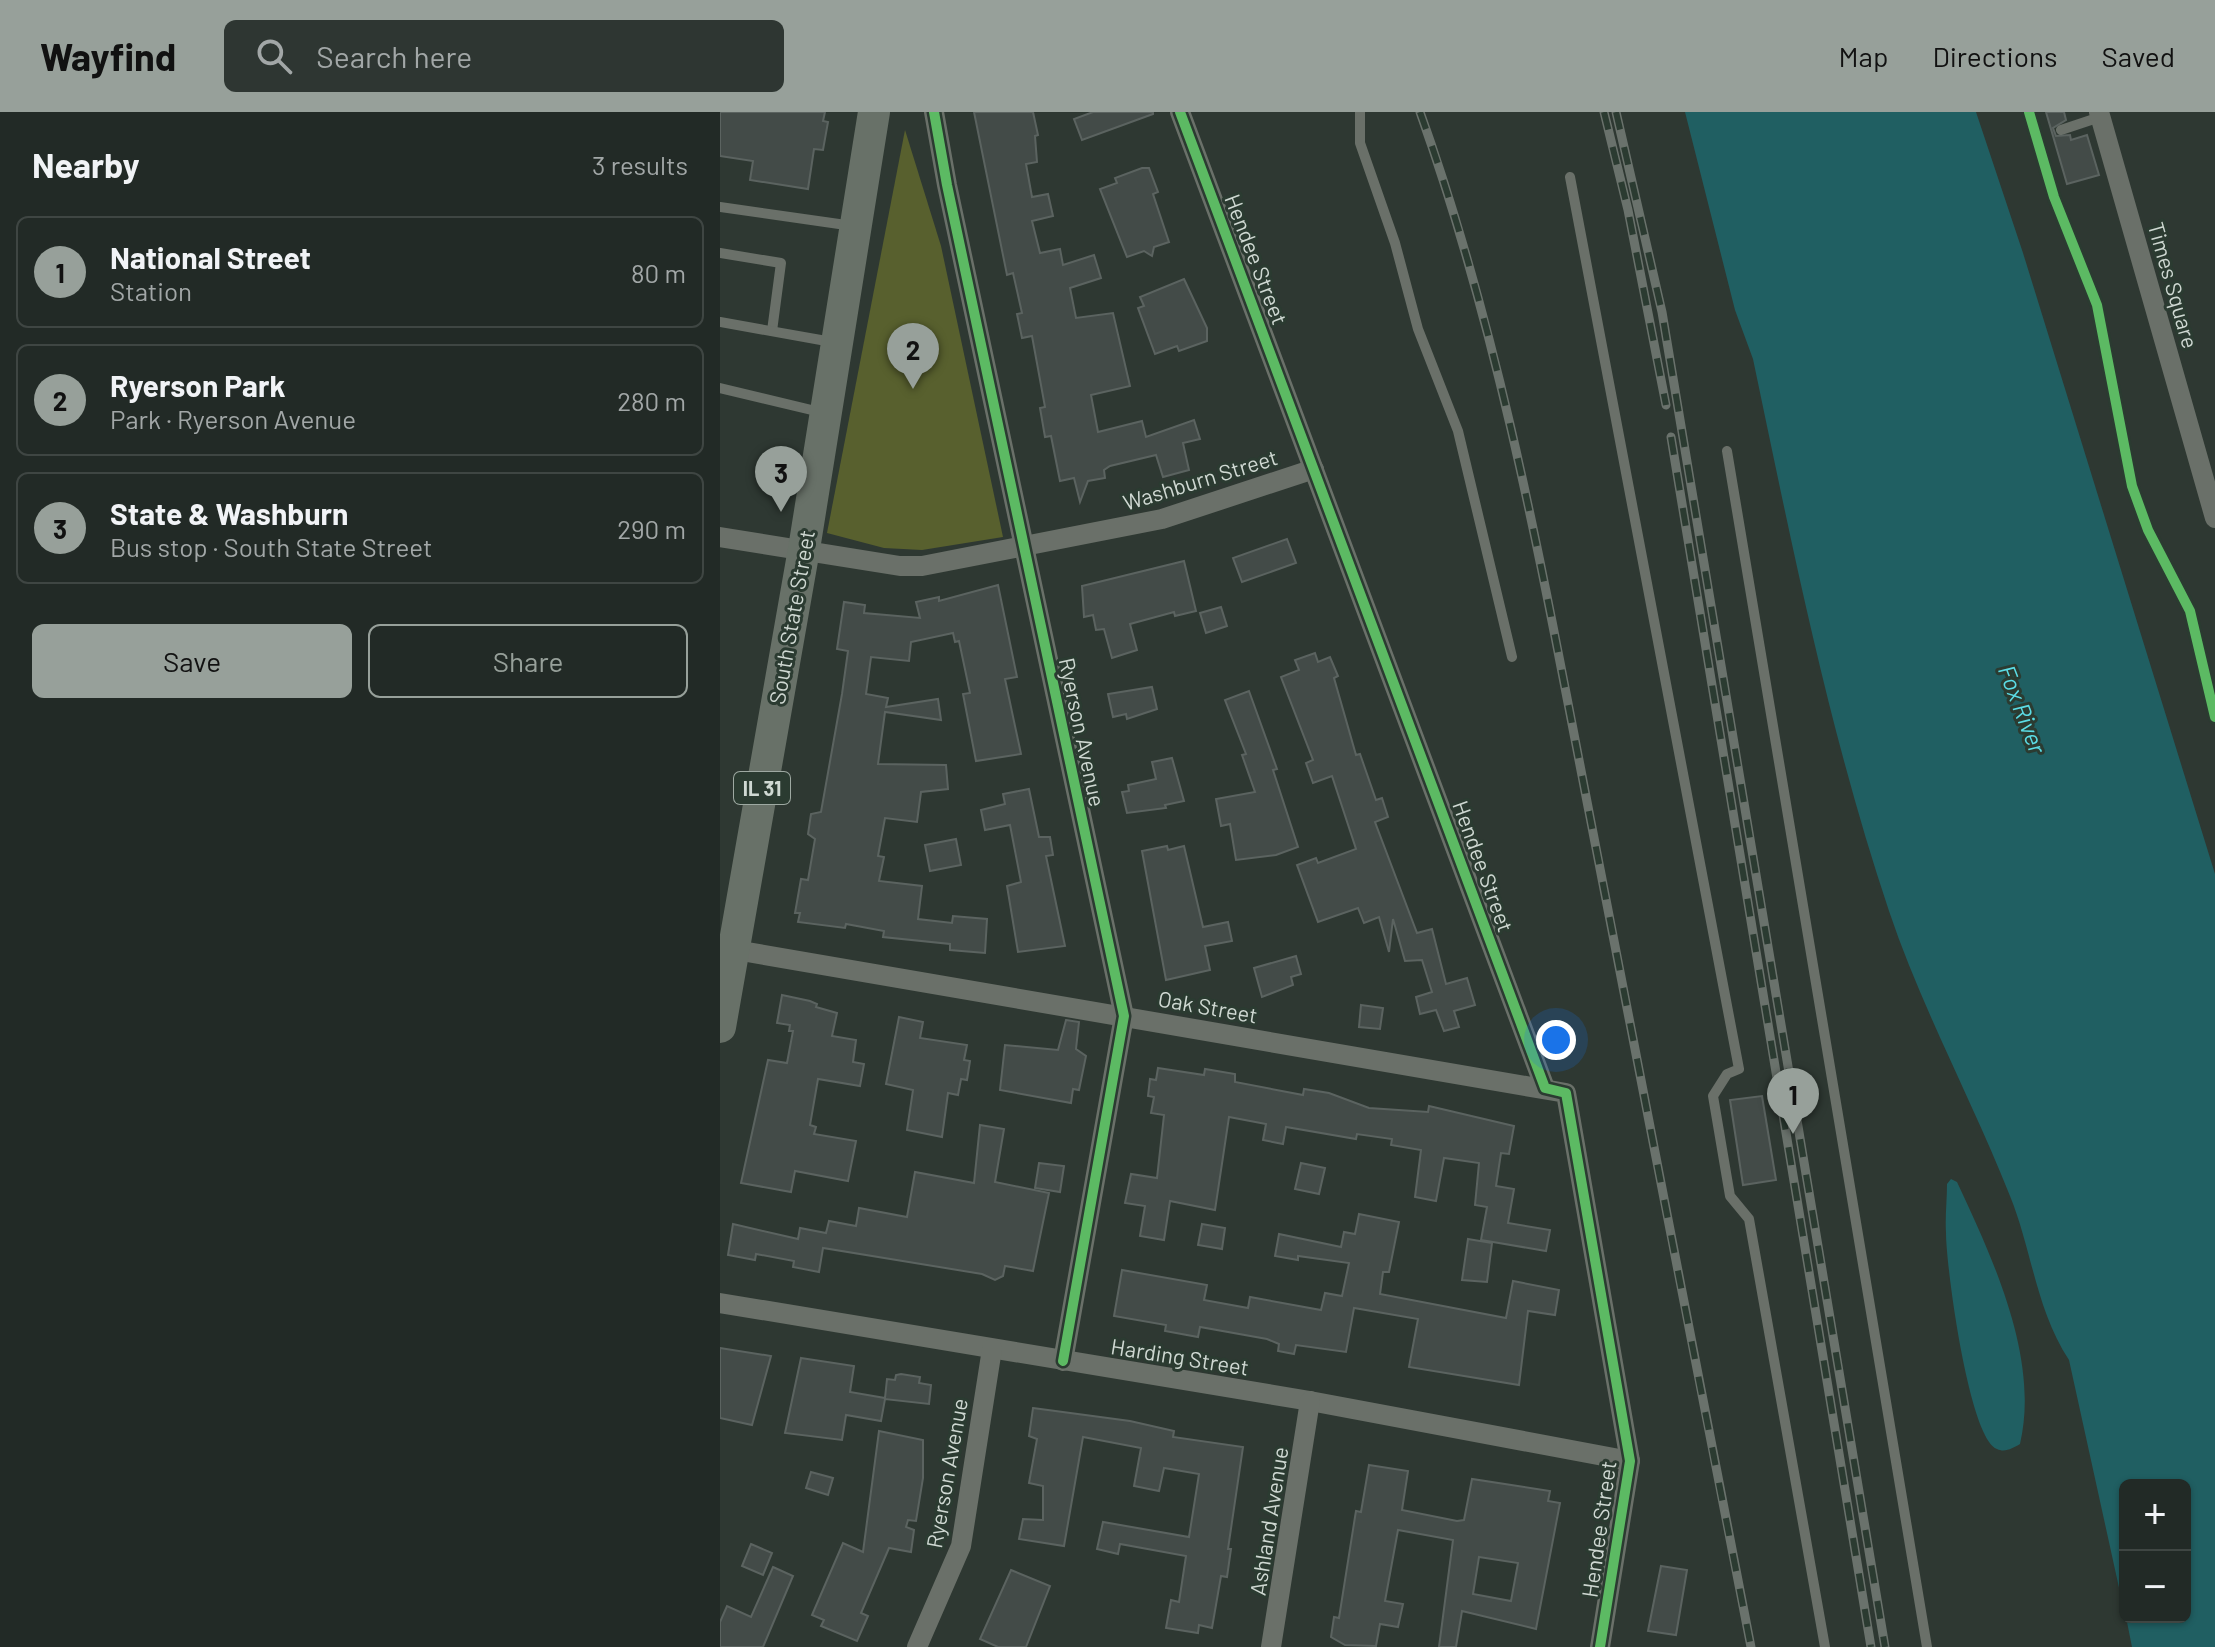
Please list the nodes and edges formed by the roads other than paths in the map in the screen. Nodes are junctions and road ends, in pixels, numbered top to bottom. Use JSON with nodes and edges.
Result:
{"nodes":[{"id":1,"x":874,"y":112,"type":"edge"},
{"id":2,"x":934,"y":112,"type":"edge"},
{"id":3,"x":1180,"y":112,"type":"edge"},
{"id":4,"x":1360,"y":112,"type":"edge"},
{"id":5,"x":2100,"y":114,"type":"edge"},
{"id":6,"x":2061,"y":130,"type":"dead end"},
{"id":7,"x":1570,"y":177,"type":"dead end"},
{"id":8,"x":720,"y":207,"type":"edge"},
{"id":9,"x":856,"y":227,"type":"junction"},
{"id":10,"x":720,"y":253,"type":"edge"},
{"id":11,"x":720,"y":322,"type":"edge"},
{"id":12,"x":772,"y":331,"type":"junction"},
{"id":13,"x":838,"y":343,"type":"junction"},
{"id":14,"x":720,"y":388,"type":"edge"},
{"id":15,"x":826,"y":413,"type":"junction"},
{"id":16,"x":1727,"y":451,"type":"dead end"},
{"id":17,"x":1314,"y":469,"type":"junction"},
{"id":18,"x":2215,"y":518,"type":"edge"},
{"id":19,"x":720,"y":537,"type":"edge"},
{"id":20,"x":1023,"y":547,"type":"junction"},
{"id":21,"x":804,"y":549,"type":"junction"},
{"id":22,"x":1512,"y":657,"type":"dead end"},
{"id":23,"x":727,"y":948,"type":"edge"},
{"id":24,"x":1124,"y":1016,"type":"junction"},
{"id":25,"x":720,"y":1027,"type":"edge"},
{"id":26,"x":1545,"y":1088,"type":"junction"},
{"id":27,"x":720,"y":1303,"type":"edge"},
{"id":28,"x":992,"y":1349,"type":"junction"},
{"id":29,"x":1063,"y":1361,"type":"junction"},
{"id":30,"x":1310,"y":1401,"type":"junction"},
{"id":31,"x":1630,"y":1461,"type":"junction"},
{"id":32,"x":917,"y":1647,"type":"edge"},
{"id":33,"x":1271,"y":1647,"type":"edge"},
{"id":34,"x":1600,"y":1647,"type":"edge"},
{"id":35,"x":1825,"y":1647,"type":"edge"},
{"id":36,"x":1927,"y":1647,"type":"edge"}],
"edges":[{"from":1,"to":9,"type":"main road","name":"South State Street","number":"IL 31"},
{"from":2,"to":20,"type":"street","name":"Ryerson Avenue"},
{"from":3,"to":17,"type":"street","name":"Hendee Street"},
{"from":4,"to":22,"type":"lane"},
{"from":5,"to":6,"type":"lane"},
{"from":5,"to":18,"type":"street","name":"Times Square"},
{"from":7,"to":35,"type":"lane"},
{"from":8,"to":9,"type":"lane"},
{"from":9,"to":13,"type":"main road","name":"South State Street","number":"IL 31"},
{"from":10,"to":12,"type":"lane"},
{"from":11,"to":12,"type":"lane"},
{"from":12,"to":13,"type":"lane"},
{"from":13,"to":15,"type":"main road","name":"South State Street","number":"IL 31"},
{"from":14,"to":15,"type":"lane"},
{"from":15,"to":21,"type":"main road","name":"South State Street","number":"IL 31"},
{"from":16,"to":36,"type":"lane"},
{"from":17,"to":20,"type":"street","name":"Washburn Street"},
{"from":17,"to":26,"type":"street","name":"Hendee Street"},
{"from":19,"to":21,"type":"street","name":"Washburn Street"},
{"from":20,"to":21,"type":"street","name":"Washburn Street"},
{"from":20,"to":24,"type":"street","name":"Ryerson Avenue"},
{"from":21,"to":23,"type":"main road","name":"South State Street","number":"IL 31"},
{"from":23,"to":24,"type":"street","name":"Oak Street"},
{"from":23,"to":25,"type":"main road","name":"South State Street","number":"IL 31"},
{"from":24,"to":26,"type":"street","name":"Oak Street"},
{"from":24,"to":29,"type":"street","name":"Ryerson Avenue"},
{"from":26,"to":31,"type":"street","name":"Hendee Street"},
{"from":27,"to":28,"type":"street","name":"Harding Street"},
{"from":28,"to":29,"type":"street","name":"Harding Street"},
{"from":28,"to":32,"type":"street","name":"Ryerson Avenue"},
{"from":29,"to":30,"type":"street","name":"Harding Street"},
{"from":30,"to":31,"type":"street","name":"Harding Street"},
{"from":30,"to":33,"type":"street","name":"Ashland Avenue"},
{"from":31,"to":34,"type":"street","name":"Hendee Street"}]}
